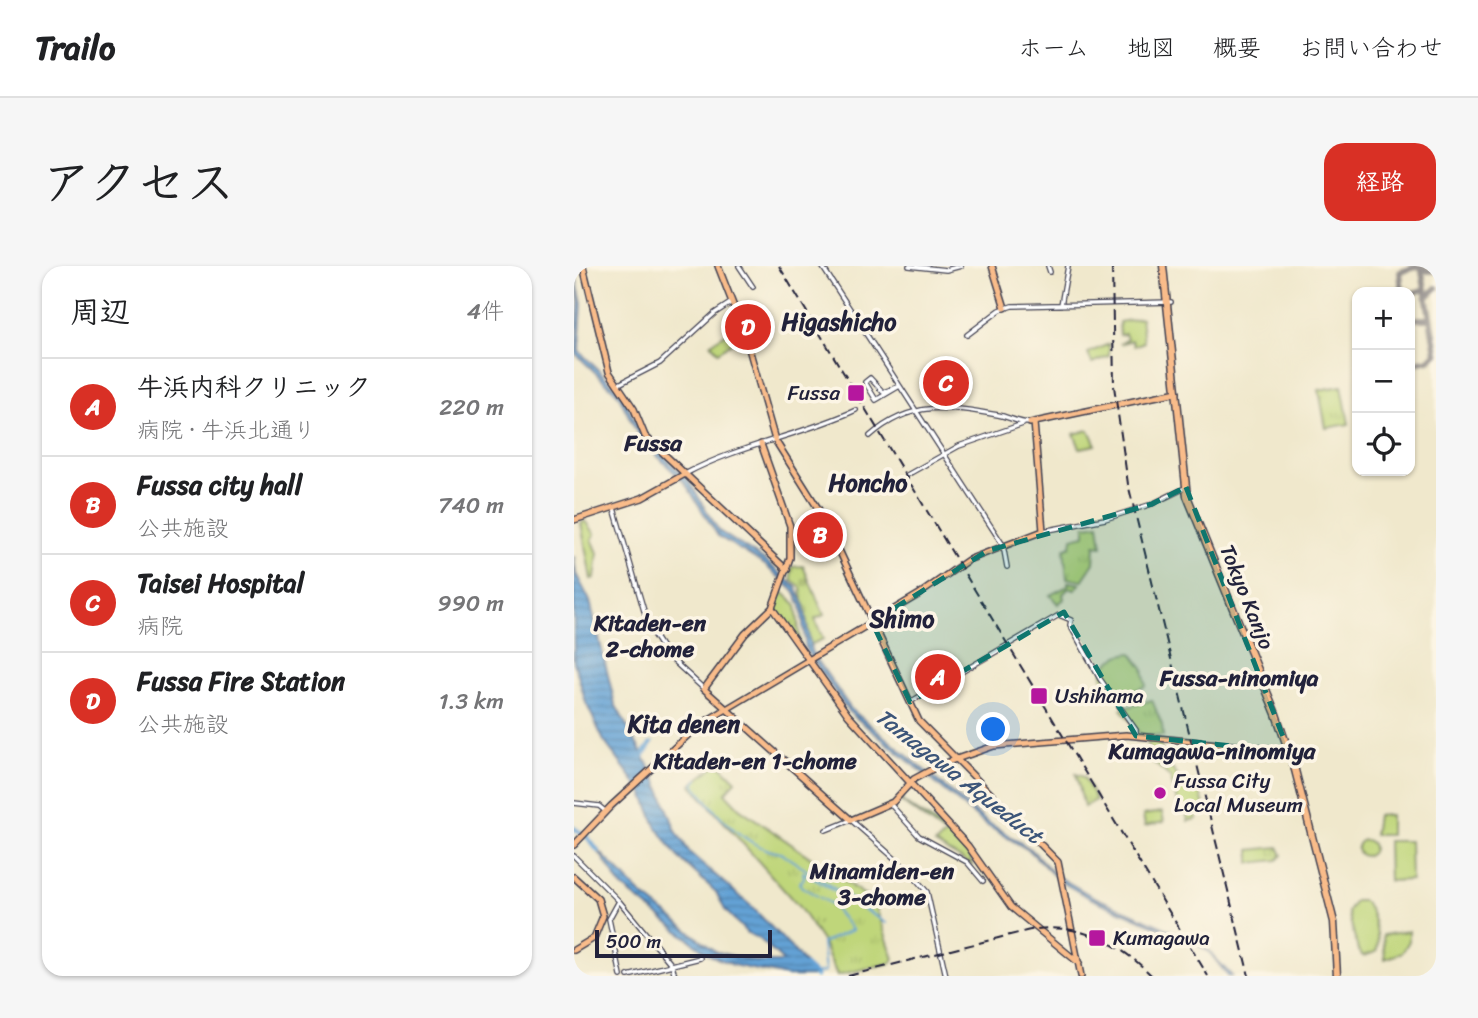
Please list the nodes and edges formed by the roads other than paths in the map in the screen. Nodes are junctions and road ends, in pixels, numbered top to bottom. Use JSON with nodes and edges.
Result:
{"nodes":[{"id":1,"x":583,"y":266,"type":"edge"},
{"id":2,"x":719,"y":266,"type":"edge"},
{"id":3,"x":738,"y":266,"type":"edge"},
{"id":4,"x":822,"y":266,"type":"edge"},
{"id":5,"x":909,"y":266,"type":"edge"},
{"id":6,"x":961,"y":266,"type":"edge"},
{"id":7,"x":994,"y":266,"type":"edge"},
{"id":8,"x":1048,"y":266,"type":"edge"},
{"id":9,"x":1068,"y":266,"type":"edge"},
{"id":10,"x":1165,"y":266,"type":"edge"},
{"id":11,"x":1050,"y":272,"type":"dead end"},
{"id":12,"x":754,"y":287,"type":"dead end"},
{"id":13,"x":732,"y":302,"type":"junction"},
{"id":14,"x":1169,"y":302,"type":"junction"},
{"id":15,"x":1061,"y":305,"type":"junction"},
{"id":16,"x":1006,"y":307,"type":"junction"},
{"id":17,"x":967,"y":335,"type":"dead end"},
{"id":18,"x":617,"y":385,"type":"junction"},
{"id":19,"x":898,"y":387,"type":"junction"},
{"id":20,"x":1177,"y":392,"type":"junction"},
{"id":21,"x":856,"y":410,"type":"dead end"},
{"id":22,"x":914,"y":411,"type":"junction"},
{"id":23,"x":1030,"y":423,"type":"junction"},
{"id":24,"x":870,"y":436,"type":"dead end"},
{"id":25,"x":775,"y":440,"type":"junction"},
{"id":26,"x":761,"y":444,"type":"junction"},
{"id":27,"x":943,"y":454,"type":"junction"},
{"id":28,"x":682,"y":475,"type":"junction"},
{"id":29,"x":907,"y":475,"type":"dead end"},
{"id":30,"x":1187,"y":486,"type":"junction"},
{"id":31,"x":614,"y":508,"type":"junction"},
{"id":32,"x":577,"y":519,"type":"edge"},
{"id":33,"x":1041,"y":531,"type":"junction"},
{"id":34,"x":1003,"y":545,"type":"junction"},
{"id":35,"x":1007,"y":567,"type":"dead end"},
{"id":36,"x":785,"y":575,"type":"junction"},
{"id":37,"x":772,"y":608,"type":"junction"},
{"id":38,"x":872,"y":622,"type":"junction"},
{"id":39,"x":810,"y":659,"type":"junction"},
{"id":40,"x":704,"y":689,"type":"junction"},
{"id":41,"x":909,"y":702,"type":"junction"},
{"id":42,"x":726,"y":708,"type":"junction"},
{"id":43,"x":1136,"y":736,"type":"junction"},
{"id":44,"x":1291,"y":752,"type":"junction"},
{"id":45,"x":954,"y":758,"type":"junction"},
{"id":46,"x":911,"y":782,"type":"junction"},
{"id":47,"x":574,"y":803,"type":"edge"},
{"id":48,"x":892,"y":806,"type":"dead end"},
{"id":49,"x":605,"y":811,"type":"junction"},
{"id":50,"x":851,"y":820,"type":"junction"},
{"id":51,"x":826,"y":830,"type":"dead end"},
{"id":52,"x":575,"y":844,"type":"edge"},
{"id":53,"x":574,"y":856,"type":"edge"},
{"id":54,"x":574,"y":877,"type":"edge"},
{"id":55,"x":983,"y":881,"type":"dead end"},
{"id":56,"x":619,"y":901,"type":"junction"},
{"id":57,"x":574,"y":950,"type":"edge"},
{"id":58,"x":700,"y":958,"type":"dead end"},
{"id":59,"x":672,"y":965,"type":"junction"},
{"id":60,"x":1079,"y":968,"type":"edge"},
{"id":61,"x":621,"y":976,"type":"edge"},
{"id":62,"x":628,"y":976,"type":"edge"},
{"id":63,"x":676,"y":976,"type":"edge"},
{"id":64,"x":946,"y":976,"type":"edge"},
{"id":65,"x":1339,"y":976,"type":"edge"}],
"edges":[{"from":1,"to":18,"type":"main road"},
{"from":2,"to":13,"type":"main road"},
{"from":3,"to":12,"type":"street"},
{"from":4,"to":19,"type":"street"},
{"from":5,"to":6,"type":"street"},
{"from":7,"to":16,"type":"main road"},
{"from":8,"to":11,"type":"street"},
{"from":9,"to":15,"type":"street"},
{"from":10,"to":14,"type":"highway","name":"Tokyo Kanjo"},
{"from":13,"to":18,"type":"street"},
{"from":13,"to":25,"type":"main road"},
{"from":14,"to":15,"type":"street"},
{"from":14,"to":20,"type":"highway","name":"Tokyo Kanjo"},
{"from":15,"to":16,"type":"street"},
{"from":16,"to":17,"type":"street"},
{"from":18,"to":28,"type":"main road"},
{"from":19,"to":19,"type":"street"},
{"from":19,"to":22,"type":"street"},
{"from":20,"to":23,"type":"main road"},
{"from":20,"to":30,"type":"highway","name":"Tokyo Kanjo"},
{"from":21,"to":25,"type":"street"},
{"from":22,"to":23,"type":"street"},
{"from":22,"to":24,"type":"street"},
{"from":22,"to":27,"type":"street"},
{"from":23,"to":27,"type":"street"},
{"from":23,"to":33,"type":"main road"},
{"from":25,"to":26,"type":"street"},
{"from":25,"to":38,"type":"main road"},
{"from":26,"to":28,"type":"street"},
{"from":26,"to":36,"type":"main road"},
{"from":27,"to":29,"type":"street"},
{"from":27,"to":34,"type":"street"},
{"from":28,"to":31,"type":"main road"},
{"from":28,"to":36,"type":"main road"},
{"from":30,"to":33,"type":"street"},
{"from":30,"to":44,"type":"highway","name":"Tokyo Kanjo"},
{"from":31,"to":32,"type":"main road"},
{"from":31,"to":40,"type":"street"},
{"from":33,"to":34,"type":"main road"},
{"from":34,"to":35,"type":"street"},
{"from":34,"to":38,"type":"main road"},
{"from":36,"to":37,"type":"main road"},
{"from":37,"to":39,"type":"main road"},
{"from":37,"to":40,"type":"main road"},
{"from":38,"to":39,"type":"main road"},
{"from":38,"to":41,"type":"main road"},
{"from":39,"to":42,"type":"main road"},
{"from":39,"to":46,"type":"main road"},
{"from":40,"to":42,"type":"main road"},
{"from":41,"to":43,"type":"street"},
{"from":41,"to":45,"type":"main road"},
{"from":42,"to":49,"type":"main road"},
{"from":42,"to":50,"type":"main road"},
{"from":43,"to":44,"type":"main road"},
{"from":43,"to":45,"type":"main road"},
{"from":44,"to":65,"type":"highway","name":"Tokyo Kanjo"},
{"from":45,"to":46,"type":"main road"},
{"from":45,"to":60,"type":"main road"},
{"from":46,"to":50,"type":"main road"},
{"from":46,"to":60,"type":"main road"},
{"from":47,"to":49,"type":"street"},
{"from":48,"to":55,"type":"street"},
{"from":49,"to":52,"type":"main road"},
{"from":50,"to":51,"type":"street"},
{"from":50,"to":64,"type":"street"},
{"from":53,"to":56,"type":"street"},
{"from":54,"to":57,"type":"main road"},
{"from":56,"to":59,"type":"street"},
{"from":56,"to":61,"type":"street"},
{"from":58,"to":59,"type":"street"},
{"from":59,"to":62,"type":"street"},
{"from":59,"to":63,"type":"street"}]}
